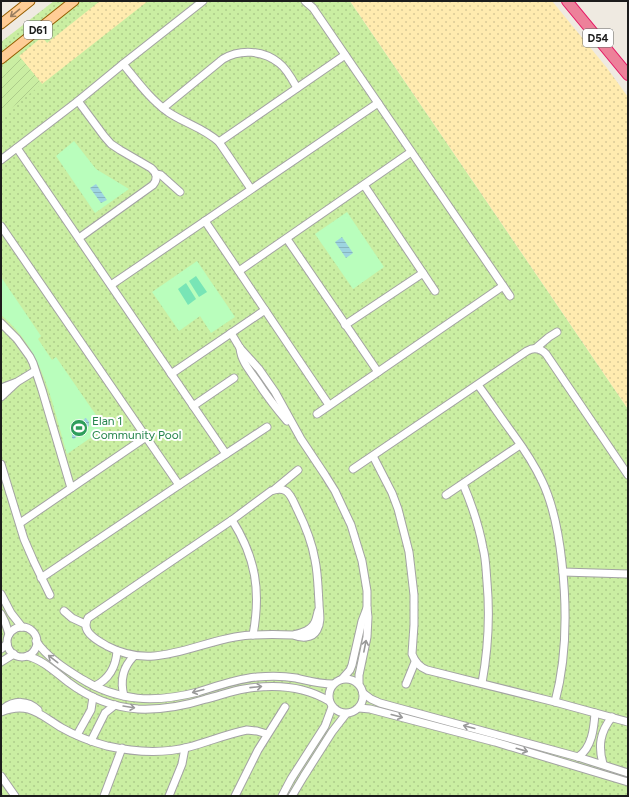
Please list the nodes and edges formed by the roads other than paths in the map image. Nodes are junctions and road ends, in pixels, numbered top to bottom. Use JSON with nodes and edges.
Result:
{"nodes":[{"id":1,"x":30,"y":1,"type":"edge"},
{"id":2,"x":74,"y":1,"type":"edge"},
{"id":3,"x":204,"y":1,"type":"edge"},
{"id":4,"x":305,"y":1,"type":"edge"},
{"id":5,"x":567,"y":1,"type":"edge"},
{"id":6,"x":1,"y":24,"type":"edge"},
{"id":7,"x":345,"y":55,"type":"junction"},
{"id":8,"x":1,"y":59,"type":"edge"},
{"id":9,"x":123,"y":64,"type":"junction"},
{"id":10,"x":628,"y":75,"type":"edge"},
{"id":11,"x":297,"y":88,"type":"junction"},
{"id":12,"x":78,"y":101,"type":"junction"},
{"id":13,"x":378,"y":103,"type":"junction"},
{"id":14,"x":163,"y":108,"type":"junction"},
{"id":15,"x":218,"y":142,"type":"junction"},
{"id":16,"x":17,"y":148,"type":"junction"},
{"id":17,"x":411,"y":152,"type":"junction"},
{"id":18,"x":1,"y":160,"type":"edge"},
{"id":19,"x":156,"y":174,"type":"junction"},
{"id":20,"x":364,"y":185,"type":"junction"},
{"id":21,"x":251,"y":189,"type":"junction"},
{"id":22,"x":180,"y":192,"type":"dead end"},
{"id":23,"x":205,"y":221,"type":"junction"},
{"id":24,"x":2,"y":230,"type":"edge"},
{"id":25,"x":79,"y":238,"type":"junction"},
{"id":26,"x":286,"y":238,"type":"junction"},
{"id":27,"x":239,"y":271,"type":"junction"},
{"id":28,"x":423,"y":273,"type":"junction"},
{"id":29,"x":111,"y":284,"type":"junction"},
{"id":30,"x":504,"y":286,"type":"junction"},
{"id":31,"x":435,"y":291,"type":"dead end"},
{"id":32,"x":510,"y":296,"type":"dead end"},
{"id":33,"x":265,"y":310,"type":"junction"},
{"id":34,"x":1,"y":323,"type":"edge"},
{"id":35,"x":345,"y":325,"type":"junction"},
{"id":36,"x":557,"y":332,"type":"dead end"},
{"id":37,"x":231,"y":333,"type":"junction"},
{"id":38,"x":240,"y":348,"type":"junction"},
{"id":39,"x":536,"y":348,"type":"junction"},
{"id":40,"x":259,"y":369,"type":"junction"},
{"id":41,"x":35,"y":371,"type":"junction"},
{"id":42,"x":378,"y":372,"type":"junction"},
{"id":43,"x":171,"y":374,"type":"junction"},
{"id":44,"x":252,"y":374,"type":"junction"},
{"id":45,"x":234,"y":378,"type":"dead end"},
{"id":46,"x":17,"y":382,"type":"junction"},
{"id":47,"x":478,"y":385,"type":"junction"},
{"id":48,"x":1,"y":388,"type":"edge"},
{"id":49,"x":1,"y":397,"type":"edge"},
{"id":50,"x":278,"y":398,"type":"junction"},
{"id":51,"x":271,"y":402,"type":"junction"},
{"id":52,"x":329,"y":405,"type":"junction"},
{"id":53,"x":193,"y":406,"type":"junction"},
{"id":54,"x":317,"y":414,"type":"dead end"},
{"id":55,"x":268,"y":427,"type":"dead end"},
{"id":56,"x":296,"y":431,"type":"junction"},
{"id":57,"x":146,"y":437,"type":"junction"},
{"id":58,"x":520,"y":445,"type":"junction"},
{"id":59,"x":226,"y":454,"type":"junction"},
{"id":60,"x":373,"y":456,"type":"junction"},
{"id":61,"x":1,"y":464,"type":"edge"},
{"id":62,"x":298,"y":470,"type":"dead end"},
{"id":63,"x":353,"y":470,"type":"dead end"},
{"id":64,"x":628,"y":475,"type":"edge"},
{"id":65,"x":463,"y":484,"type":"junction"},
{"id":66,"x":179,"y":485,"type":"junction"},
{"id":67,"x":71,"y":488,"type":"junction"},
{"id":68,"x":275,"y":489,"type":"junction"},
{"id":69,"x":446,"y":495,"type":"dead end"},
{"id":70,"x":232,"y":520,"type":"junction"},
{"id":71,"x":20,"y":523,"type":"junction"},
{"id":72,"x":563,"y":572,"type":"junction"},
{"id":73,"x":628,"y":574,"type":"edge"},
{"id":74,"x":41,"y":578,"type":"junction"},
{"id":75,"x":1,"y":594,"type":"edge"},
{"id":76,"x":50,"y":595,"type":"dead end"},
{"id":77,"x":367,"y":608,"type":"junction"},
{"id":78,"x":64,"y":611,"type":"dead end"},
{"id":79,"x":1,"y":614,"type":"edge"},
{"id":80,"x":86,"y":624,"type":"junction"},
{"id":81,"x":22,"y":627,"type":"junction"},
{"id":82,"x":9,"y":634,"type":"junction"},
{"id":83,"x":253,"y":635,"type":"junction"},
{"id":84,"x":36,"y":641,"type":"junction"},
{"id":85,"x":7,"y":644,"type":"junction"},
{"id":86,"x":1,"y":649,"type":"edge"},
{"id":87,"x":117,"y":651,"type":"junction"},
{"id":88,"x":14,"y":654,"type":"junction"},
{"id":89,"x":27,"y":656,"type":"junction"},
{"id":90,"x":134,"y":656,"type":"junction"},
{"id":91,"x":1,"y":662,"type":"edge"},
{"id":92,"x":115,"y":662,"type":"junction"},
{"id":93,"x":415,"y":662,"type":"junction"},
{"id":94,"x":126,"y":666,"type":"junction"},
{"id":95,"x":109,"y":675,"type":"junction"},
{"id":96,"x":342,"y":679,"type":"junction"},
{"id":97,"x":122,"y":680,"type":"junction"},
{"id":98,"x":482,"y":683,"type":"junction"},
{"id":99,"x":332,"y":684,"type":"junction"},
{"id":100,"x":359,"y":684,"type":"junction"},
{"id":101,"x":406,"y":684,"type":"dead end"},
{"id":102,"x":95,"y":686,"type":"junction"},
{"id":103,"x":363,"y":693,"type":"junction"},
{"id":104,"x":124,"y":696,"type":"junction"},
{"id":105,"x":93,"y":697,"type":"junction"},
{"id":106,"x":555,"y":702,"type":"junction"},
{"id":107,"x":331,"y":704,"type":"junction"},
{"id":108,"x":115,"y":705,"type":"junction"},
{"id":109,"x":285,"y":707,"type":"dead end"},
{"id":110,"x":359,"y":708,"type":"junction"},
{"id":111,"x":1,"y":712,"type":"edge"},
{"id":112,"x":595,"y":713,"type":"junction"},
{"id":113,"x":90,"y":714,"type":"junction"},
{"id":114,"x":346,"y":714,"type":"junction"},
{"id":115,"x":612,"y":717,"type":"junction"},
{"id":116,"x":101,"y":720,"type":"junction"},
{"id":117,"x":628,"y":722,"type":"edge"},
{"id":118,"x":267,"y":734,"type":"junction"},
{"id":119,"x":592,"y":734,"type":"junction"},
{"id":120,"x":77,"y":735,"type":"junction"},
{"id":121,"x":602,"y":737,"type":"junction"},
{"id":122,"x":91,"y":741,"type":"junction"},
{"id":123,"x":122,"y":748,"type":"junction"},
{"id":124,"x":185,"y":748,"type":"junction"},
{"id":125,"x":578,"y":757,"type":"junction"},
{"id":126,"x":603,"y":764,"type":"junction"},
{"id":127,"x":628,"y":773,"type":"edge"},
{"id":128,"x":1,"y":776,"type":"edge"},
{"id":129,"x":628,"y":782,"type":"edge"},
{"id":130,"x":15,"y":796,"type":"edge"},
{"id":131,"x":104,"y":796,"type":"edge"},
{"id":132,"x":169,"y":796,"type":"edge"},
{"id":133,"x":235,"y":796,"type":"edge"},
{"id":134,"x":282,"y":796,"type":"edge"},
{"id":135,"x":292,"y":796,"type":"edge"}],
"edges":[{"from":1,"to":6,"type":"main road","number":"D61","one_way":true},
{"from":2,"to":8,"type":"main road","number":"D61"},
{"from":3,"to":9,"type":"street"},
{"from":4,"to":7,"type":"street"},
{"from":5,"to":10,"type":"highway","number":"D54"},
{"from":7,"to":11,"type":"street"},
{"from":7,"to":13,"type":"street"},
{"from":9,"to":12,"type":"street"},
{"from":9,"to":14,"type":"street"},
{"from":11,"to":14,"type":"street"},
{"from":11,"to":15,"type":"street"},
{"from":12,"to":16,"type":"street"},
{"from":12,"to":19,"type":"street"},
{"from":13,"to":17,"type":"street"},
{"from":13,"to":21,"type":"street"},
{"from":14,"to":15,"type":"street"},
{"from":15,"to":21,"type":"street"},
{"from":16,"to":18,"type":"street"},
{"from":16,"to":25,"type":"street"},
{"from":17,"to":20,"type":"street"},
{"from":17,"to":30,"type":"street"},
{"from":19,"to":22,"type":"street"},
{"from":19,"to":25,"type":"street"},
{"from":20,"to":26,"type":"street"},
{"from":20,"to":28,"type":"street"},
{"from":21,"to":23,"type":"street"},
{"from":23,"to":27,"type":"street"},
{"from":23,"to":29,"type":"street"},
{"from":24,"to":57,"type":"street"},
{"from":25,"to":29,"type":"street"},
{"from":26,"to":27,"type":"street"},
{"from":26,"to":35,"type":"street"},
{"from":27,"to":33,"type":"street"},
{"from":28,"to":31,"type":"street"},
{"from":28,"to":35,"type":"street"},
{"from":29,"to":43,"type":"street"},
{"from":30,"to":32,"type":"street"},
{"from":30,"to":42,"type":"street"},
{"from":33,"to":37,"type":"street"},
{"from":33,"to":52,"type":"street"},
{"from":34,"to":41,"type":"street"},
{"from":35,"to":42,"type":"street"},
{"from":36,"to":39,"type":"street"},
{"from":37,"to":38,"type":"street"},
{"from":37,"to":43,"type":"street"},
{"from":38,"to":40,"type":"street"},
{"from":38,"to":44,"type":"street"},
{"from":39,"to":47,"type":"street"},
{"from":39,"to":64,"type":"street"},
{"from":40,"to":44,"type":"street"},
{"from":40,"to":50,"type":"street"},
{"from":41,"to":46,"type":"street"},
{"from":41,"to":67,"type":"street"},
{"from":42,"to":52,"type":"street"},
{"from":43,"to":53,"type":"street"},
{"from":44,"to":51,"type":"street"},
{"from":45,"to":53,"type":"street"},
{"from":46,"to":48,"type":"street"},
{"from":46,"to":49,"type":"street"},
{"from":47,"to":58,"type":"street"},
{"from":47,"to":60,"type":"street"},
{"from":50,"to":51,"type":"street"},
{"from":50,"to":56,"type":"street"},
{"from":51,"to":56,"type":"street"},
{"from":52,"to":54,"type":"street"},
{"from":53,"to":59,"type":"street"},
{"from":55,"to":59,"type":"street"},
{"from":56,"to":77,"type":"street"},
{"from":57,"to":66,"type":"street"},
{"from":57,"to":67,"type":"street"},
{"from":58,"to":65,"type":"street"},
{"from":58,"to":72,"type":"street"},
{"from":59,"to":66,"type":"street"},
{"from":60,"to":63,"type":"street"},
{"from":60,"to":93,"type":"street"},
{"from":61,"to":71,"type":"street"},
{"from":62,"to":68,"type":"street"},
{"from":65,"to":69,"type":"street"},
{"from":65,"to":98,"type":"street"},
{"from":66,"to":74,"type":"street"},
{"from":67,"to":71,"type":"street"},
{"from":68,"to":70,"type":"street"},
{"from":68,"to":83,"type":"street"},
{"from":70,"to":80,"type":"street"},
{"from":70,"to":83,"type":"street"},
{"from":71,"to":74,"type":"street"},
{"from":72,"to":73,"type":"street"},
{"from":72,"to":106,"type":"street"},
{"from":74,"to":76,"type":"street"},
{"from":75,"to":81,"type":"street"},
{"from":77,"to":96,"type":"street"},
{"from":100,"to":77,"type":"street","one_way":true},
{"from":78,"to":80,"type":"street"},
{"from":79,"to":82,"type":"street"},
{"from":80,"to":87,"type":"street"},
{"from":81,"to":82,"type":"street"},
{"from":81,"to":84,"type":"street"},
{"from":82,"to":85,"type":"street"},
{"from":83,"to":90,"type":"street"},
{"from":84,"to":89,"type":"street"},
{"from":102,"to":84,"type":"street","one_way":true},
{"from":85,"to":86,"type":"street"},
{"from":85,"to":88,"type":"street"},
{"from":87,"to":90,"type":"street"},
{"from":87,"to":92,"type":"street"},
{"from":88,"to":89,"type":"street"},
{"from":88,"to":91,"type":"street"},
{"from":89,"to":105,"type":"street"},
{"from":90,"to":94,"type":"street"},
{"from":92,"to":94,"type":"street"},
{"from":92,"to":95,"type":"street"},
{"from":93,"to":98,"type":"street"},
{"from":93,"to":101,"type":"street"},
{"from":94,"to":97,"type":"street"},
{"from":95,"to":97,"type":"street"},
{"from":95,"to":102,"type":"street"},
{"from":96,"to":99,"type":"street"},
{"from":96,"to":100,"type":"street"},
{"from":97,"to":104,"type":"street"},
{"from":98,"to":106,"type":"street"},
{"from":99,"to":104,"type":"street","one_way":true},
{"from":99,"to":107,"type":"street"},
{"from":100,"to":103,"type":"street"},
{"from":102,"to":104,"type":"street"},
{"from":103,"to":110,"type":"street"},
{"from":125,"to":103,"type":"street","one_way":true},
{"from":105,"to":108,"type":"street"},
{"from":105,"to":113,"type":"street"},
{"from":106,"to":112,"type":"street"},
{"from":108,"to":107,"type":"street","one_way":true},
{"from":107,"to":114,"type":"street"},
{"from":107,"to":134,"type":"street"},
{"from":108,"to":116,"type":"street"},
{"from":109,"to":118,"type":"street"},
{"from":110,"to":114,"type":"street"},
{"from":110,"to":129,"type":"street","one_way":true},
{"from":111,"to":120,"type":"street"},
{"from":112,"to":115,"type":"street"},
{"from":112,"to":119,"type":"street"},
{"from":113,"to":116,"type":"street"},
{"from":113,"to":120,"type":"street"},
{"from":114,"to":135,"type":"street"},
{"from":115,"to":117,"type":"street"},
{"from":115,"to":121,"type":"street"},
{"from":116,"to":122,"type":"street"},
{"from":118,"to":124,"type":"street"},
{"from":118,"to":133,"type":"street"},
{"from":119,"to":121,"type":"street"},
{"from":119,"to":125,"type":"street"},
{"from":120,"to":122,"type":"street"},
{"from":121,"to":126,"type":"street"},
{"from":122,"to":123,"type":"street"},
{"from":123,"to":124,"type":"street"},
{"from":123,"to":131,"type":"street"},
{"from":124,"to":132,"type":"street"},
{"from":125,"to":126,"type":"street"},
{"from":126,"to":127,"type":"street"},
{"from":128,"to":130,"type":"street"}]}
